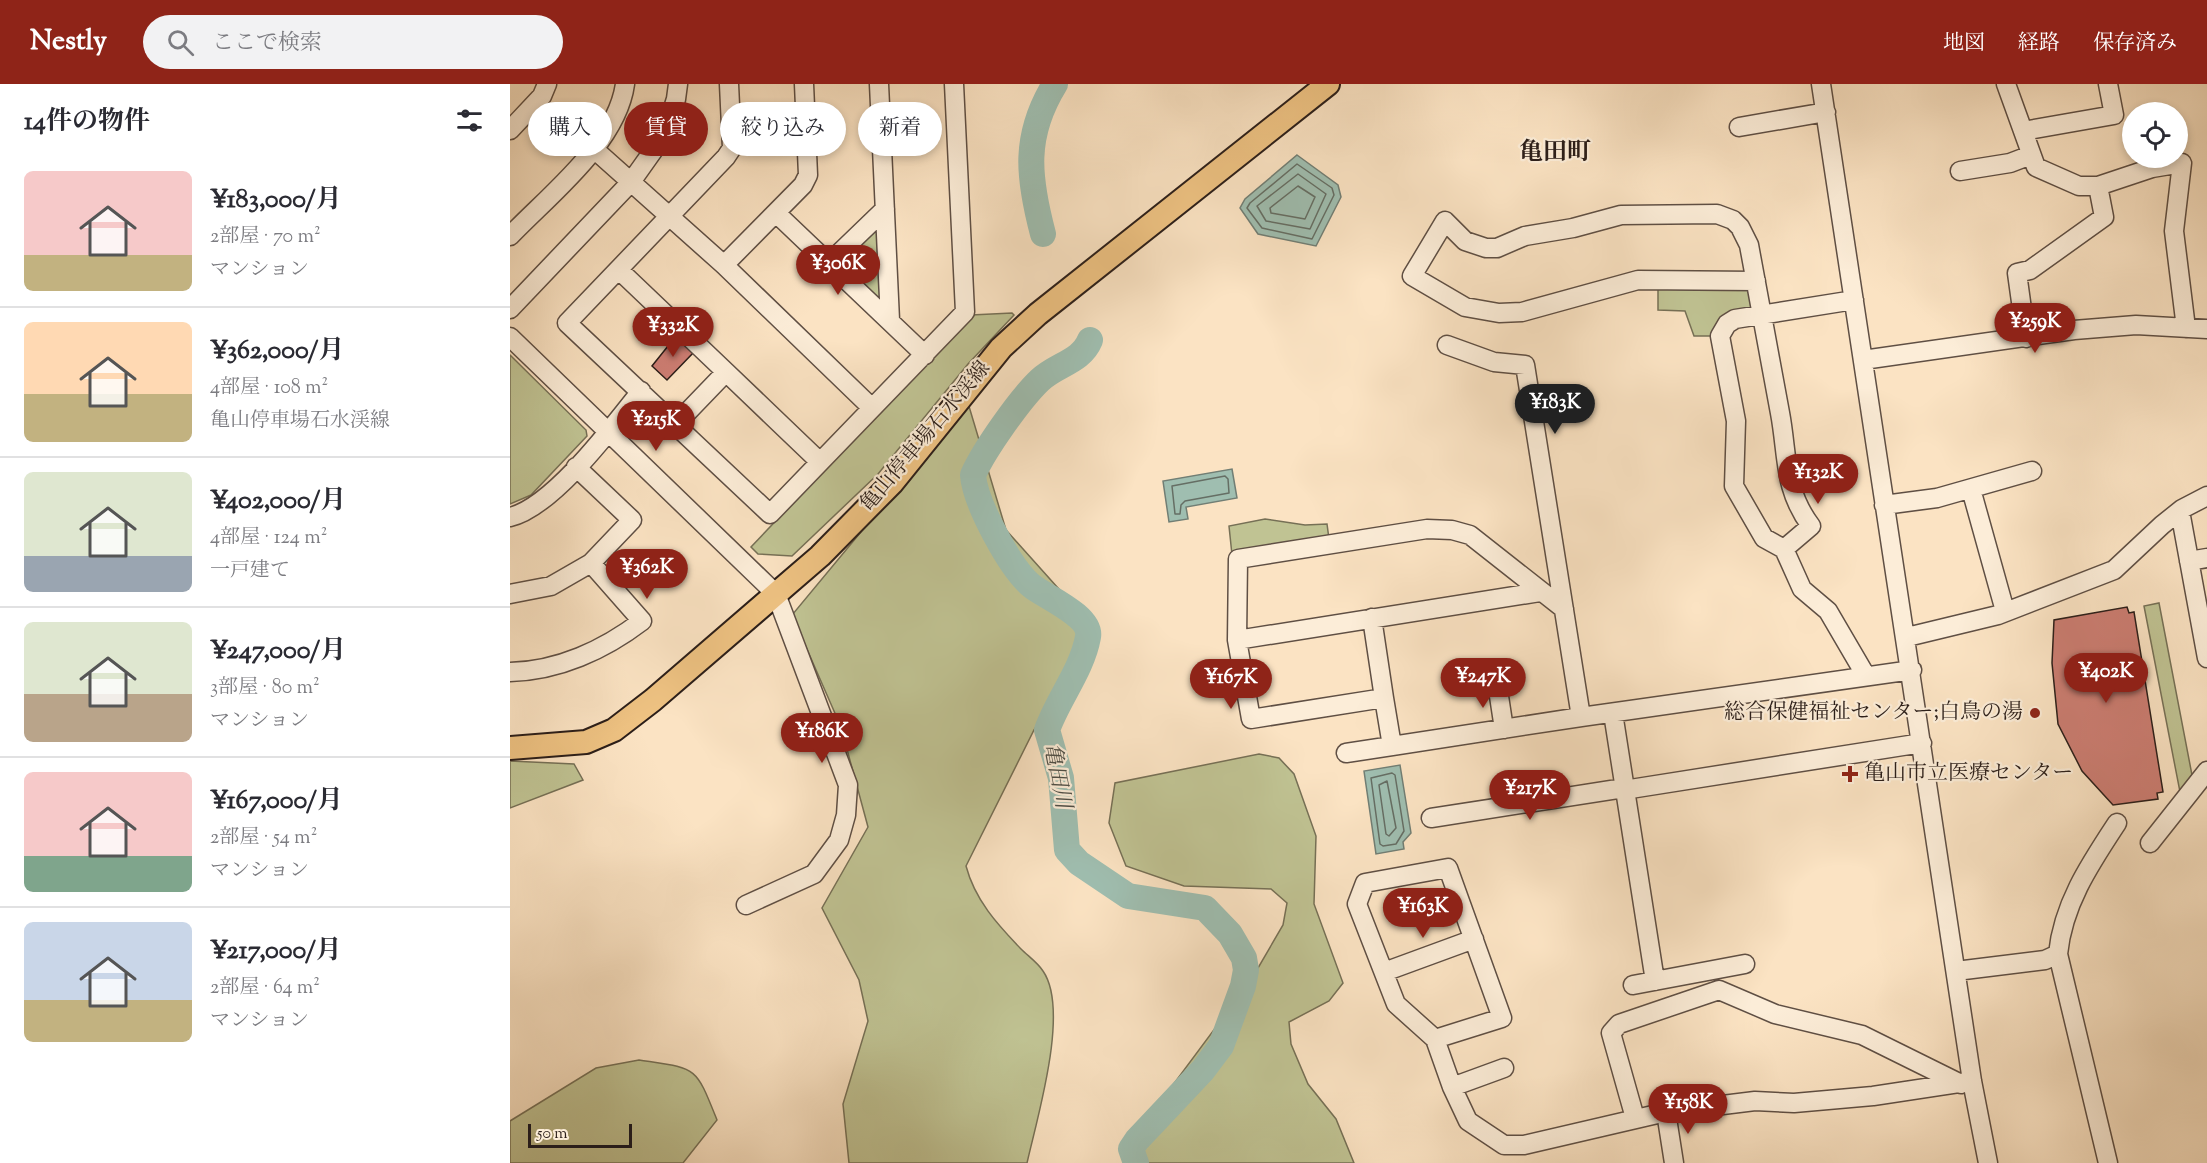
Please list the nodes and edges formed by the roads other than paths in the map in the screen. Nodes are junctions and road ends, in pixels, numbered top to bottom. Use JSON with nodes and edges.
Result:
{"nodes":[{"id":1,"x":547,"y":84,"type":"edge"},
{"id":2,"x":625,"y":84,"type":"edge"},
{"id":3,"x":678,"y":84,"type":"edge"},
{"id":4,"x":729,"y":84,"type":"edge"},
{"id":5,"x":804,"y":84,"type":"edge"},
{"id":6,"x":879,"y":84,"type":"edge"},
{"id":7,"x":954,"y":84,"type":"edge"},
{"id":8,"x":1328,"y":84,"type":"edge"},
{"id":9,"x":1821,"y":84,"type":"edge"},
{"id":10,"x":2006,"y":84,"type":"edge"},
{"id":11,"x":2108,"y":84,"type":"edge"},
{"id":12,"x":1826,"y":112,"type":"junction"},
{"id":13,"x":612,"y":122,"type":"edge"},
{"id":14,"x":1739,"y":127,"type":"dead end"},
{"id":15,"x":510,"y":130,"type":"edge"},
{"id":16,"x":2023,"y":131,"type":"junction"},
{"id":17,"x":2031,"y":155,"type":"junction"},
{"id":18,"x":587,"y":156,"type":"edge"},
{"id":19,"x":602,"y":156,"type":"edge"},
{"id":20,"x":1960,"y":171,"type":"dead end"},
{"id":21,"x":631,"y":182,"type":"junction"},
{"id":22,"x":2098,"y":186,"type":"junction"},
{"id":23,"x":885,"y":209,"type":"junction"},
{"id":24,"x":776,"y":213,"type":"junction"},
{"id":25,"x":669,"y":215,"type":"junction"},
{"id":26,"x":510,"y":236,"type":"edge"},
{"id":27,"x":829,"y":263,"type":"junction"},
{"id":28,"x":724,"y":265,"type":"junction"},
{"id":29,"x":619,"y":270,"type":"junction"},
{"id":30,"x":1756,"y":280,"type":"junction"},
{"id":31,"x":1854,"y":300,"type":"junction"},
{"id":32,"x":510,"y":309,"type":"edge"},
{"id":33,"x":1761,"y":314,"type":"junction"},
{"id":34,"x":890,"y":320,"type":"junction"},
{"id":35,"x":2186,"y":328,"type":"junction"},
{"id":36,"x":2207,"y":329,"type":"edge"},
{"id":37,"x":510,"y":337,"type":"edge"},
{"id":38,"x":2026,"y":338,"type":"junction"},
{"id":39,"x":1447,"y":345,"type":"dead end"},
{"id":40,"x":925,"y":355,"type":"junction"},
{"id":41,"x":1863,"y":360,"type":"junction"},
{"id":42,"x":726,"y":372,"type":"junction"},
{"id":43,"x":641,"y":391,"type":"junction"},
{"id":44,"x":872,"y":408,"type":"junction"},
{"id":45,"x":675,"y":425,"type":"junction"},
{"id":46,"x":608,"y":432,"type":"junction"},
{"id":47,"x":820,"y":462,"type":"junction"},
{"id":48,"x":576,"y":467,"type":"junction"},
{"id":49,"x":2032,"y":471,"type":"dead end"},
{"id":50,"x":1971,"y":489,"type":"junction"},
{"id":51,"x":2207,"y":496,"type":"edge"},
{"id":52,"x":1884,"y":506,"type":"junction"},
{"id":53,"x":2180,"y":511,"type":"junction"},
{"id":54,"x":510,"y":517,"type":"edge"},
{"id":55,"x":1784,"y":549,"type":"junction"},
{"id":56,"x":2198,"y":560,"type":"edge"},
{"id":57,"x":591,"y":562,"type":"junction"},
{"id":58,"x":1540,"y":592,"type":"junction"},
{"id":59,"x":510,"y":594,"type":"edge"},
{"id":60,"x":776,"y":594,"type":"junction"},
{"id":61,"x":1564,"y":609,"type":"junction"},
{"id":62,"x":2005,"y":611,"type":"junction"},
{"id":63,"x":1372,"y":618,"type":"junction"},
{"id":64,"x":1907,"y":638,"type":"junction"},
{"id":65,"x":1237,"y":640,"type":"junction"},
{"id":66,"x":2207,"y":658,"type":"edge"},
{"id":67,"x":1911,"y":670,"type":"junction"},
{"id":68,"x":510,"y":672,"type":"edge"},
{"id":69,"x":1866,"y":676,"type":"junction"},
{"id":70,"x":1497,"y":683,"type":"dead end"},
{"id":71,"x":1384,"y":698,"type":"junction"},
{"id":72,"x":1613,"y":713,"type":"junction"},
{"id":73,"x":1581,"y":717,"type":"junction"},
{"id":74,"x":1504,"y":729,"type":"junction"},
{"id":75,"x":1922,"y":743,"type":"junction"},
{"id":76,"x":1392,"y":746,"type":"junction"},
{"id":77,"x":510,"y":748,"type":"edge"},
{"id":78,"x":1346,"y":753,"type":"dead end"},
{"id":79,"x":2207,"y":771,"type":"edge"},
{"id":80,"x":1624,"y":789,"type":"junction"},
{"id":81,"x":1431,"y":818,"type":"dead end"},
{"id":82,"x":2117,"y":823,"type":"dead end"},
{"id":83,"x":2150,"y":843,"type":"dead end"},
{"id":84,"x":746,"y":905,"type":"dead end"},
{"id":85,"x":1474,"y":939,"type":"junction"},
{"id":86,"x":2058,"y":954,"type":"junction"},
{"id":87,"x":1745,"y":964,"type":"dead end"},
{"id":88,"x":1956,"y":971,"type":"junction"},
{"id":89,"x":1384,"y":972,"type":"junction"},
{"id":90,"x":1655,"y":981,"type":"junction"},
{"id":91,"x":1633,"y":985,"type":"dead end"},
{"id":92,"x":1435,"y":1039,"type":"junction"},
{"id":93,"x":1504,"y":1068,"type":"dead end"},
{"id":94,"x":1966,"y":1082,"type":"junction"},
{"id":95,"x":1452,"y":1087,"type":"junction"},
{"id":96,"x":1666,"y":1112,"type":"junction"},
{"id":97,"x":1635,"y":1118,"type":"junction"},
{"id":98,"x":1525,"y":1154,"type":"edge"},
{"id":99,"x":1674,"y":1163,"type":"edge"},
{"id":100,"x":1988,"y":1163,"type":"edge"},
{"id":101,"x":2108,"y":1163,"type":"edge"}],
"edges":[{"from":1,"to":15,"type":"street"},
{"from":2,"to":13,"type":"street"},
{"from":3,"to":21,"type":"street"},
{"from":4,"to":25,"type":"street"},
{"from":5,"to":24,"type":"street"},
{"from":6,"to":23,"type":"street"},
{"from":7,"to":40,"type":"street"},
{"from":8,"to":60,"type":"main road","name":"亀山停車場石水渓線"},
{"from":9,"to":12,"type":"street"},
{"from":10,"to":16,"type":"street"},
{"from":11,"to":16,"type":"street"},
{"from":12,"to":14,"type":"street"},
{"from":12,"to":31,"type":"street"},
{"from":16,"to":17,"type":"street"},
{"from":17,"to":20,"type":"street"},
{"from":17,"to":22,"type":"street"},
{"from":18,"to":26,"type":"street"},
{"from":19,"to":21,"type":"street"},
{"from":21,"to":25,"type":"street"},
{"from":21,"to":32,"type":"street"},
{"from":22,"to":35,"type":"street"},
{"from":22,"to":38,"type":"street"},
{"from":23,"to":27,"type":"street"},
{"from":23,"to":34,"type":"street"},
{"from":24,"to":27,"type":"street"},
{"from":24,"to":28,"type":"street"},
{"from":25,"to":28,"type":"street"},
{"from":25,"to":29,"type":"street"},
{"from":27,"to":34,"type":"street"},
{"from":28,"to":44,"type":"street"},
{"from":29,"to":42,"type":"street"},
{"from":29,"to":43,"type":"street"},
{"from":30,"to":30,"type":"street"},
{"from":30,"to":33,"type":"street"},
{"from":31,"to":33,"type":"street"},
{"from":31,"to":41,"type":"street"},
{"from":33,"to":55,"type":"street"},
{"from":33,"to":55,"type":"street"},
{"from":34,"to":40,"type":"street"},
{"from":35,"to":36,"type":"street"},
{"from":35,"to":38,"type":"street"},
{"from":37,"to":46,"type":"street"},
{"from":38,"to":41,"type":"street"},
{"from":39,"to":61,"type":"street"},
{"from":40,"to":44,"type":"street"},
{"from":41,"to":52,"type":"street"},
{"from":42,"to":45,"type":"street"},
{"from":42,"to":47,"type":"street"},
{"from":43,"to":45,"type":"street"},
{"from":43,"to":46,"type":"street"},
{"from":44,"to":47,"type":"street"},
{"from":45,"to":47,"type":"street"},
{"from":46,"to":48,"type":"street"},
{"from":46,"to":60,"type":"street"},
{"from":48,"to":54,"type":"street"},
{"from":48,"to":57,"type":"street"},
{"from":49,"to":50,"type":"street"},
{"from":50,"to":52,"type":"street"},
{"from":50,"to":62,"type":"street"},
{"from":51,"to":53,"type":"street"},
{"from":52,"to":64,"type":"street"},
{"from":53,"to":56,"type":"street"},
{"from":53,"to":62,"type":"street"},
{"from":55,"to":69,"type":"street"},
{"from":56,"to":66,"type":"street"},
{"from":57,"to":59,"type":"street"},
{"from":57,"to":68,"type":"street"},
{"from":58,"to":61,"type":"street"},
{"from":58,"to":63,"type":"street"},
{"from":58,"to":65,"type":"street"},
{"from":60,"to":77,"type":"main road","name":"亀山停車場石水渓線"},
{"from":60,"to":84,"type":"street"},
{"from":61,"to":73,"type":"street"},
{"from":62,"to":64,"type":"street"},
{"from":63,"to":65,"type":"street"},
{"from":63,"to":71,"type":"street"},
{"from":64,"to":67,"type":"street"},
{"from":65,"to":71,"type":"street"},
{"from":67,"to":69,"type":"street"},
{"from":67,"to":75,"type":"street"},
{"from":69,"to":72,"type":"street"},
{"from":70,"to":74,"type":"street"},
{"from":71,"to":76,"type":"street"},
{"from":72,"to":73,"type":"street"},
{"from":72,"to":80,"type":"street"},
{"from":73,"to":74,"type":"street"},
{"from":74,"to":76,"type":"street"},
{"from":75,"to":80,"type":"street"},
{"from":75,"to":88,"type":"street"},
{"from":76,"to":78,"type":"street"},
{"from":79,"to":83,"type":"street"},
{"from":80,"to":81,"type":"street"},
{"from":80,"to":90,"type":"street"},
{"from":82,"to":86,"type":"street"},
{"from":85,"to":89,"type":"street"},
{"from":85,"to":89,"type":"street"},
{"from":85,"to":92,"type":"street"},
{"from":86,"to":88,"type":"street"},
{"from":86,"to":101,"type":"street"},
{"from":87,"to":90,"type":"street"},
{"from":88,"to":94,"type":"street"},
{"from":89,"to":92,"type":"street"},
{"from":90,"to":91,"type":"street"},
{"from":92,"to":95,"type":"street"},
{"from":93,"to":95,"type":"street"},
{"from":94,"to":96,"type":"street"},
{"from":94,"to":97,"type":"street"},
{"from":94,"to":100,"type":"street"},
{"from":95,"to":98,"type":"street"},
{"from":96,"to":97,"type":"street"},
{"from":96,"to":99,"type":"street"},
{"from":97,"to":98,"type":"street"}]}
